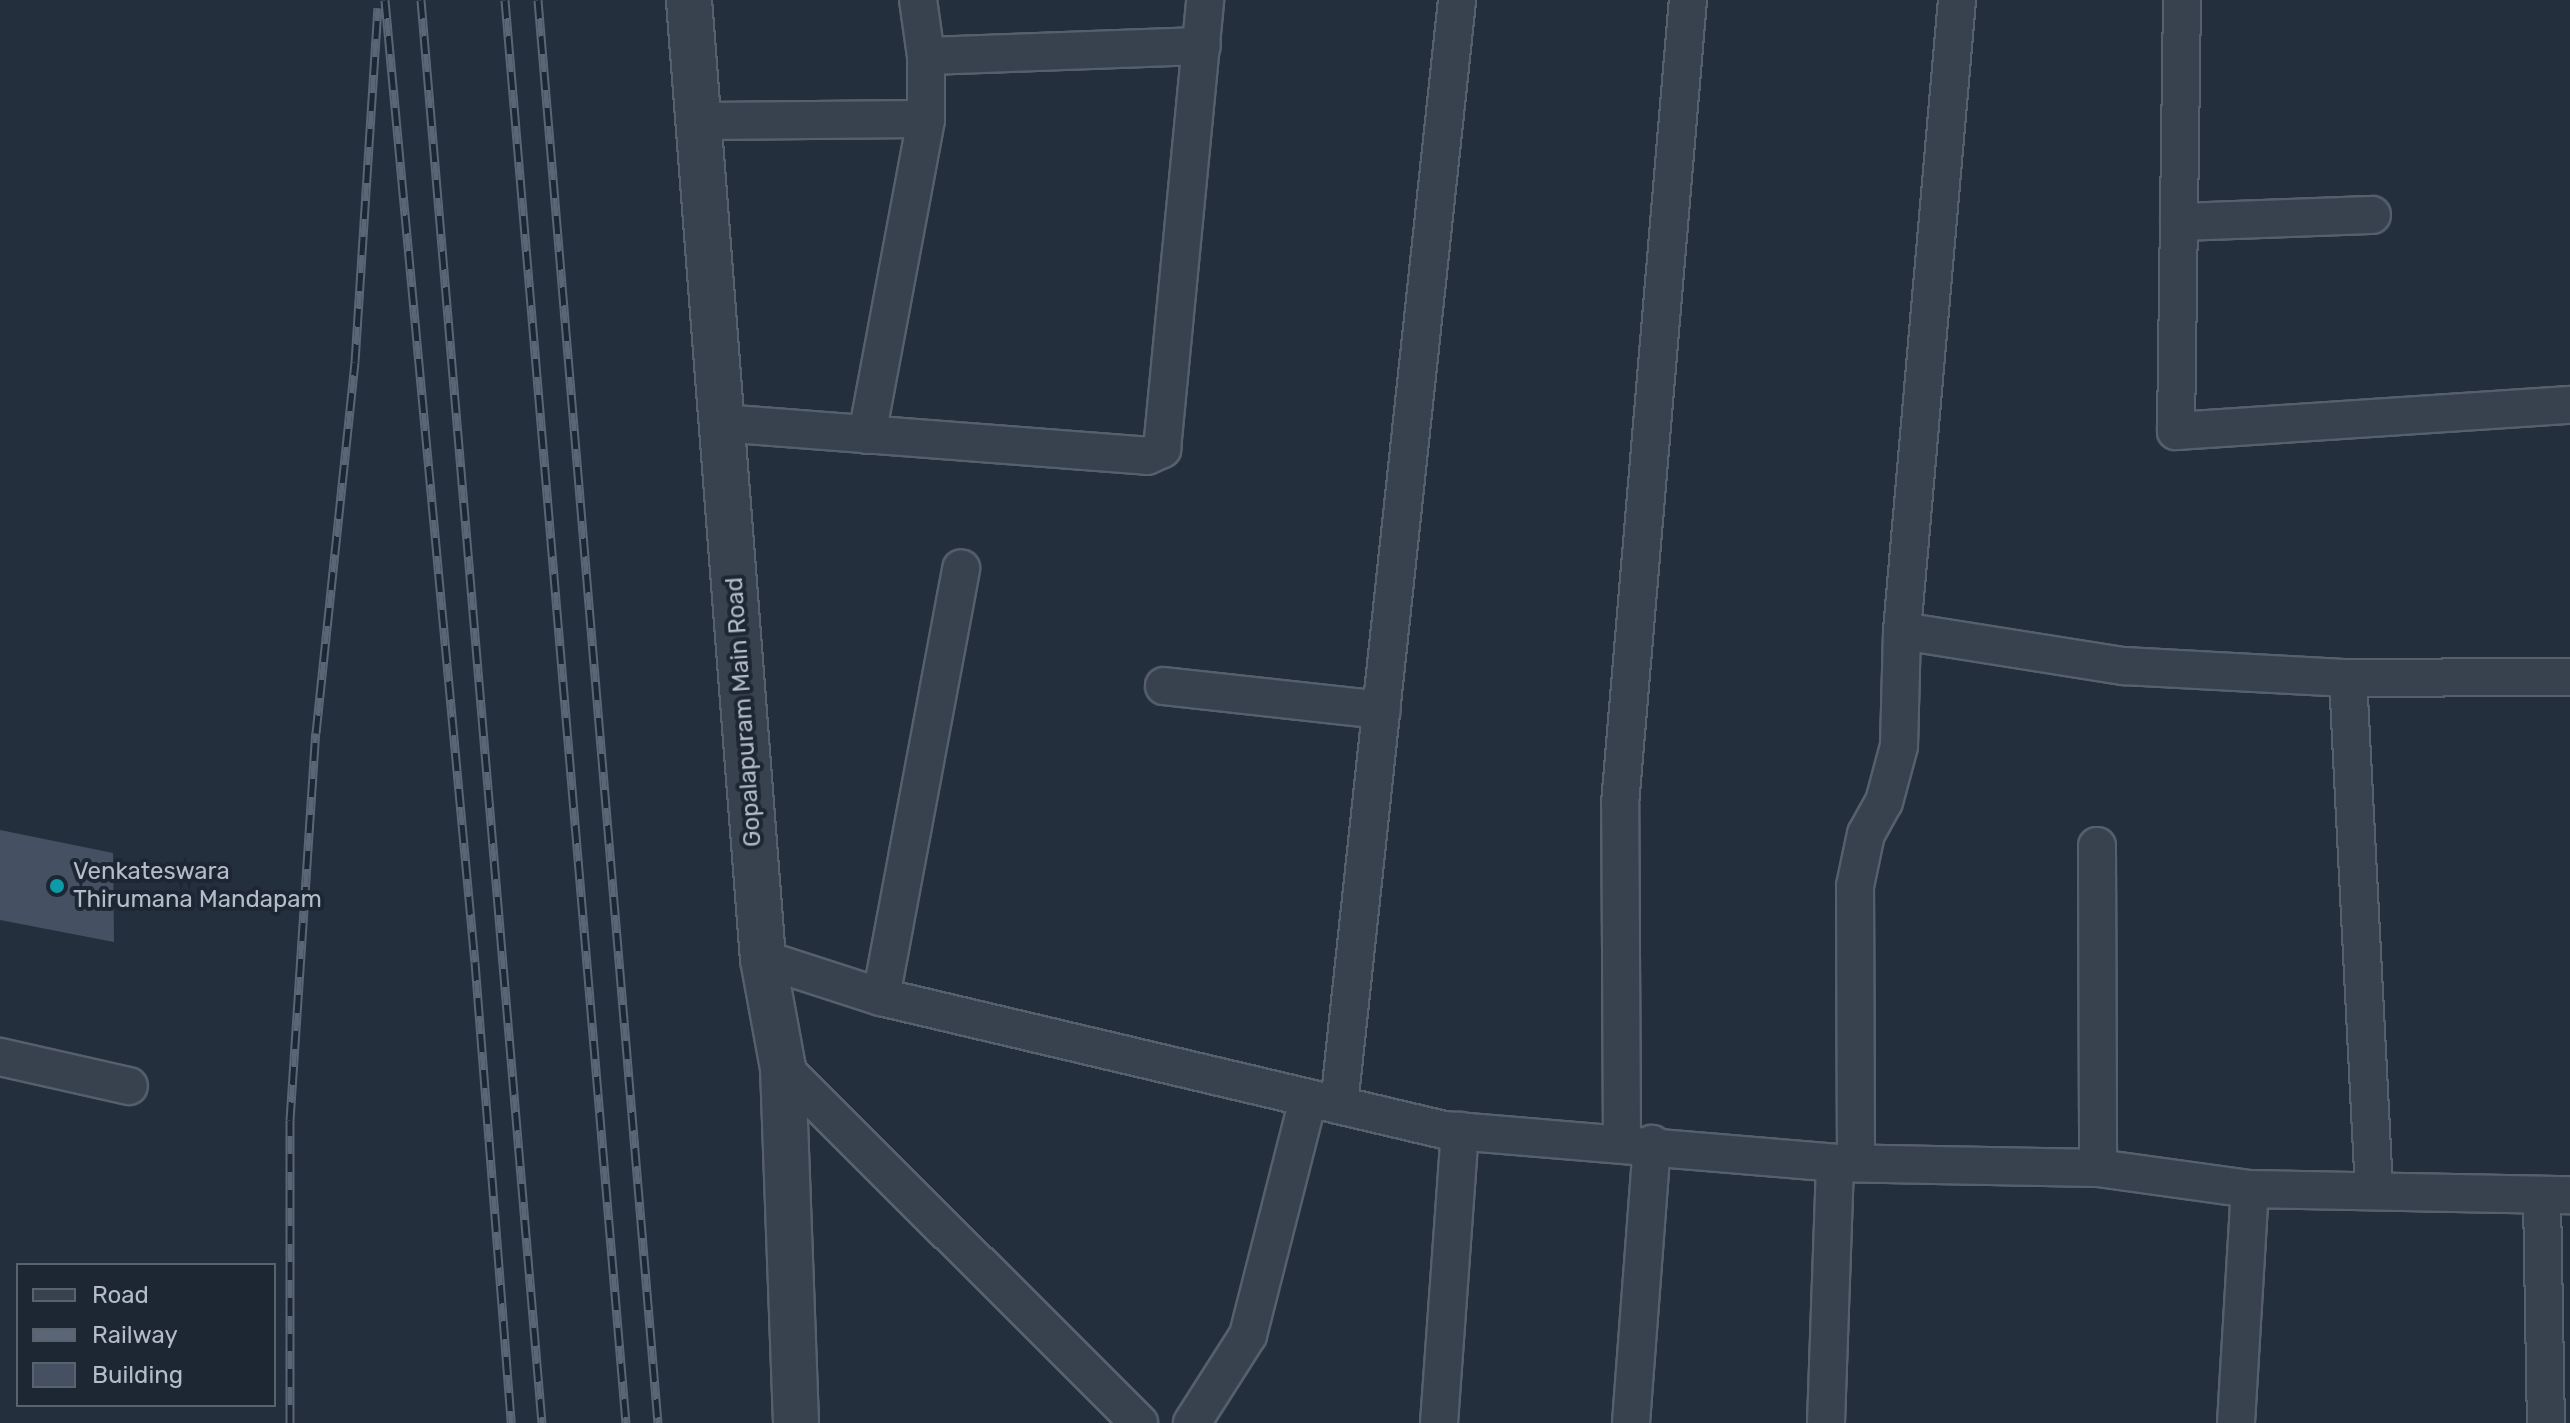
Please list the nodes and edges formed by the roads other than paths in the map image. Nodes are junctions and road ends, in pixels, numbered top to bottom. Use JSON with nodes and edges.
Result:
{"nodes":[{"id":1,"x":689,"y":0,"type":"edge"},
{"id":2,"x":918,"y":0,"type":"edge"},
{"id":3,"x":1205,"y":0,"type":"edge"},
{"id":4,"x":1457,"y":0,"type":"edge"},
{"id":5,"x":1688,"y":0,"type":"edge"},
{"id":6,"x":1957,"y":0,"type":"edge"},
{"id":7,"x":2182,"y":0,"type":"edge"},
{"id":8,"x":1202,"y":46,"type":"junction"},
{"id":9,"x":926,"y":56,"type":"junction"},
{"id":10,"x":926,"y":119,"type":"junction"},
{"id":11,"x":699,"y":121,"type":"junction"},
{"id":12,"x":2372,"y":215,"type":"dead end"},
{"id":13,"x":2179,"y":222,"type":"junction"},
{"id":14,"x":2570,"y":405,"type":"edge"},
{"id":15,"x":721,"y":423,"type":"junction"},
{"id":16,"x":867,"y":435,"type":"junction"},
{"id":17,"x":961,"y":568,"type":"dead end"},
{"id":18,"x":1902,"y":631,"type":"junction"},
{"id":19,"x":2570,"y":677,"type":"edge"},
{"id":20,"x":2348,"y":678,"type":"junction"},
{"id":21,"x":1164,"y":686,"type":"dead end"},
{"id":22,"x":1382,"y":710,"type":"junction"},
{"id":23,"x":2097,"y":846,"type":"dead end"},
{"id":24,"x":763,"y":959,"type":"junction"},
{"id":25,"x":881,"y":997,"type":"junction"},
{"id":26,"x":0,"y":1057,"type":"edge"},
{"id":27,"x":783,"y":1068,"type":"junction"},
{"id":28,"x":129,"y":1086,"type":"dead end"},
{"id":29,"x":1324,"y":1103,"type":"junction"},
{"id":30,"x":1460,"y":1131,"type":"junction"},
{"id":31,"x":1637,"y":1143,"type":"junction"},
{"id":32,"x":1846,"y":1163,"type":"junction"},
{"id":33,"x":2098,"y":1168,"type":"junction"},
{"id":34,"x":2250,"y":1189,"type":"junction"},
{"id":35,"x":2374,"y":1190,"type":"junction"},
{"id":36,"x":2556,"y":1197,"type":"edge"},
{"id":37,"x":796,"y":1423,"type":"edge"},
{"id":38,"x":1139,"y":1423,"type":"edge"},
{"id":39,"x":1192,"y":1423,"type":"edge"},
{"id":40,"x":1439,"y":1423,"type":"edge"},
{"id":41,"x":1631,"y":1423,"type":"edge"},
{"id":42,"x":1826,"y":1423,"type":"edge"},
{"id":43,"x":2236,"y":1423,"type":"edge"},
{"id":44,"x":2546,"y":1423,"type":"edge"}],
"edges":[{"from":1,"to":11,"type":"street","name":"Gopalapuram Main Road"},
{"from":2,"to":9,"type":"street"},
{"from":3,"to":8,"type":"street"},
{"from":4,"to":22,"type":"street"},
{"from":5,"to":31,"type":"street"},
{"from":6,"to":18,"type":"street"},
{"from":7,"to":13,"type":"street"},
{"from":8,"to":9,"type":"street"},
{"from":8,"to":16,"type":"street"},
{"from":9,"to":10,"type":"street"},
{"from":10,"to":11,"type":"street"},
{"from":10,"to":16,"type":"street"},
{"from":11,"to":15,"type":"street","name":"Gopalapuram Main Road"},
{"from":12,"to":13,"type":"street"},
{"from":13,"to":14,"type":"street"},
{"from":15,"to":16,"type":"street"},
{"from":15,"to":24,"type":"street","name":"Gopalapuram Main Road"},
{"from":17,"to":25,"type":"street"},
{"from":18,"to":20,"type":"street"},
{"from":18,"to":32,"type":"street"},
{"from":19,"to":20,"type":"street"},
{"from":20,"to":35,"type":"street"},
{"from":21,"to":22,"type":"street"},
{"from":22,"to":29,"type":"street"},
{"from":23,"to":33,"type":"street"},
{"from":24,"to":25,"type":"street"},
{"from":24,"to":27,"type":"street","name":"Gopalapuram Main Road"},
{"from":25,"to":29,"type":"street"},
{"from":26,"to":28,"type":"street"},
{"from":27,"to":37,"type":"street","name":"Gopalapuram Main Road"},
{"from":27,"to":38,"type":"street"},
{"from":29,"to":30,"type":"street"},
{"from":29,"to":39,"type":"street"},
{"from":30,"to":31,"type":"street"},
{"from":30,"to":40,"type":"street"},
{"from":31,"to":32,"type":"street"},
{"from":31,"to":41,"type":"street"},
{"from":32,"to":33,"type":"street"},
{"from":32,"to":42,"type":"street"},
{"from":33,"to":34,"type":"street"},
{"from":34,"to":35,"type":"street"},
{"from":34,"to":43,"type":"street"},
{"from":35,"to":36,"type":"street"},
{"from":36,"to":44,"type":"street"}]}
